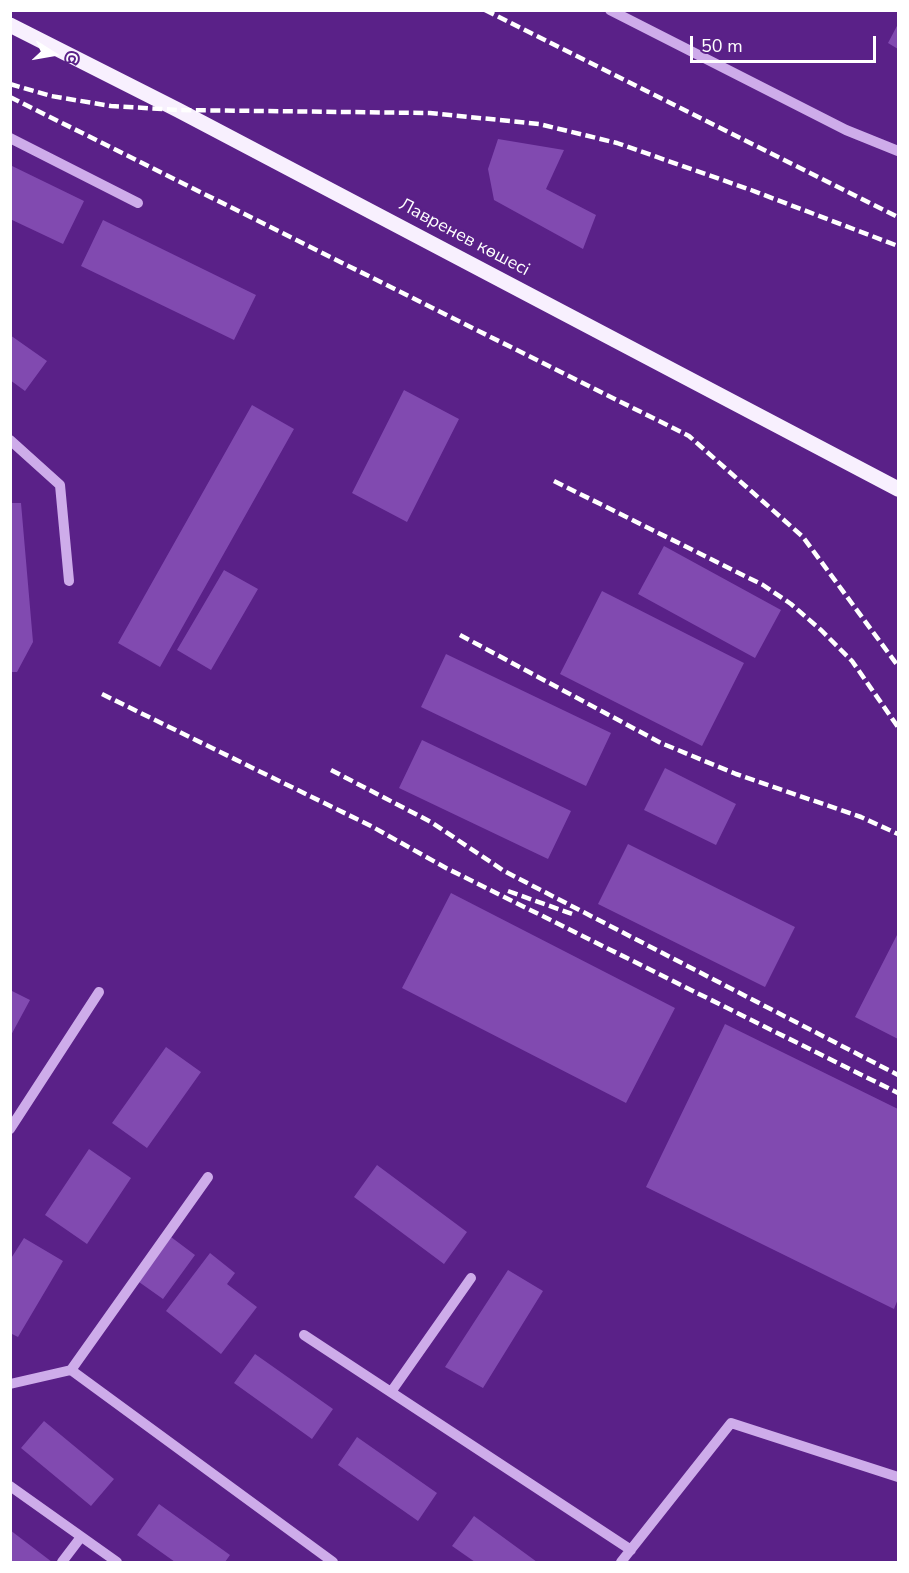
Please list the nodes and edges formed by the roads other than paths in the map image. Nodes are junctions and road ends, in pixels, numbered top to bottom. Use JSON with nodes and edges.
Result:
{"nodes":[{"id":1,"x":610,"y":10,"type":"edge"},
{"id":2,"x":10,"y":25,"type":"edge"},
{"id":3,"x":10,"y":138,"type":"edge"},
{"id":4,"x":898,"y":151,"type":"edge"},
{"id":5,"x":138,"y":203,"type":"dead end"},
{"id":6,"x":10,"y":440,"type":"edge"},
{"id":7,"x":898,"y":489,"type":"edge"},
{"id":8,"x":69,"y":581,"type":"dead end"},
{"id":9,"x":99,"y":992,"type":"dead end"},
{"id":10,"x":10,"y":1129,"type":"edge"},
{"id":11,"x":208,"y":1177,"type":"dead end"},
{"id":12,"x":471,"y":1278,"type":"dead end"},
{"id":13,"x":304,"y":1335,"type":"dead end"},
{"id":14,"x":70,"y":1370,"type":"junction"},
{"id":15,"x":10,"y":1384,"type":"edge"},
{"id":16,"x":391,"y":1392,"type":"junction"},
{"id":17,"x":898,"y":1477,"type":"edge"},
{"id":18,"x":10,"y":1486,"type":"edge"},
{"id":19,"x":81,"y":1537,"type":"junction"},
{"id":20,"x":631,"y":1550,"type":"junction"},
{"id":21,"x":62,"y":1563,"type":"edge"},
{"id":22,"x":117,"y":1563,"type":"edge"},
{"id":23,"x":333,"y":1563,"type":"edge"},
{"id":24,"x":621,"y":1563,"type":"edge"}],
"edges":[{"from":1,"to":4,"type":"street"},
{"from":2,"to":7,"type":"main road","name":"Лавренев көшесі"},
{"from":3,"to":5,"type":"street"},
{"from":6,"to":8,"type":"street"},
{"from":9,"to":10,"type":"street"},
{"from":11,"to":14,"type":"street"},
{"from":12,"to":16,"type":"street"},
{"from":13,"to":16,"type":"street"},
{"from":14,"to":15,"type":"street"},
{"from":14,"to":23,"type":"street"},
{"from":16,"to":20,"type":"street"},
{"from":17,"to":20,"type":"street"},
{"from":18,"to":19,"type":"street"},
{"from":19,"to":21,"type":"street"},
{"from":19,"to":22,"type":"street"},
{"from":20,"to":24,"type":"street"}]}
